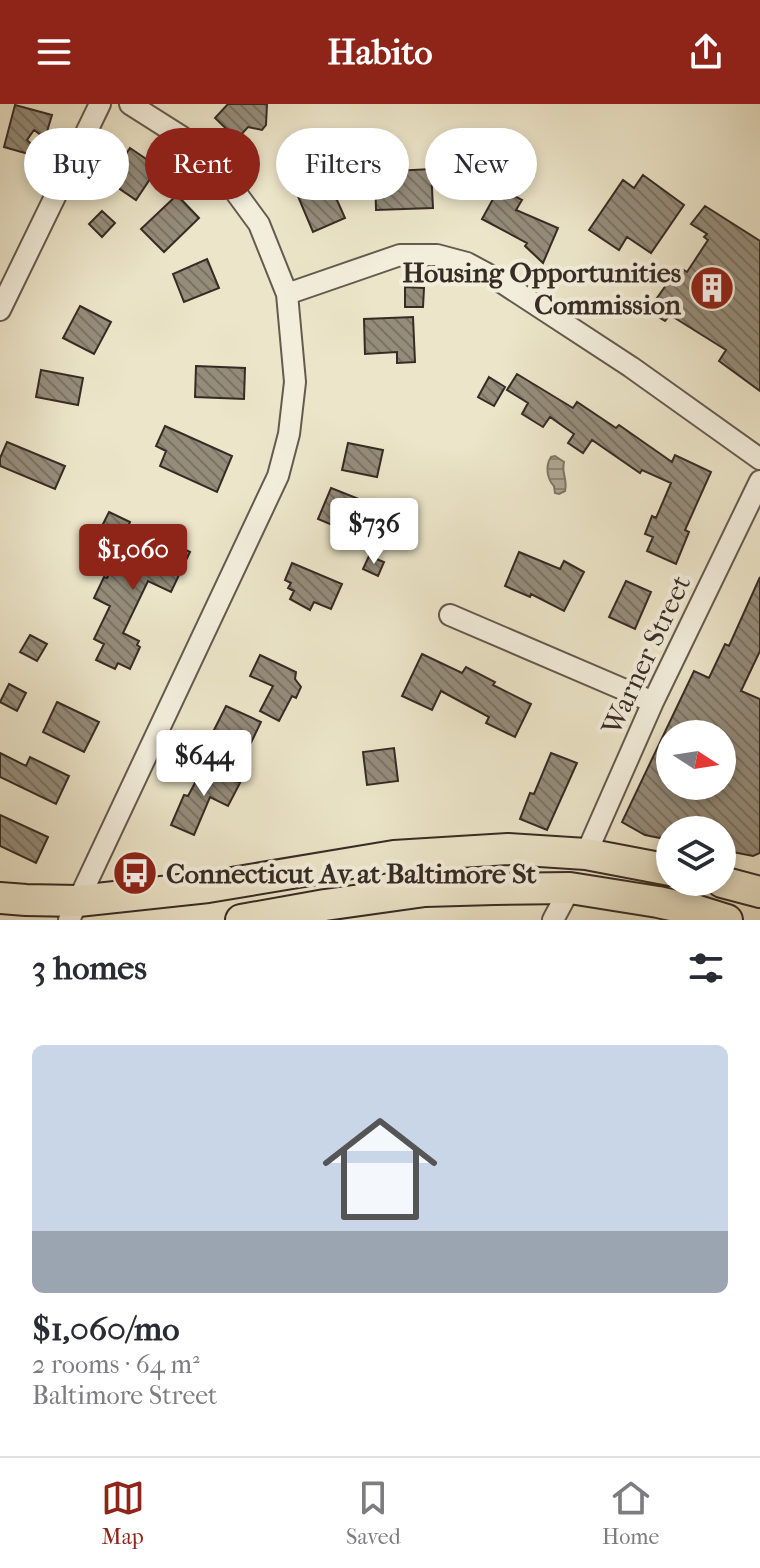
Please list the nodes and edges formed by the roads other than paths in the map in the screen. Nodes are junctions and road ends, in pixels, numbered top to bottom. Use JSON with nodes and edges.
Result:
{"nodes":[{"id":1,"x":100,"y":104,"type":"edge"},
{"id":2,"x":130,"y":104,"type":"edge"},
{"id":3,"x":287,"y":294,"type":"junction"},
{"id":4,"x":0,"y":310,"type":"edge"},
{"id":5,"x":760,"y":459,"type":"edge"},
{"id":6,"x":760,"y":481,"type":"edge"},
{"id":7,"x":450,"y":615,"type":"dead end"},
{"id":8,"x":653,"y":702,"type":"junction"},
{"id":9,"x":586,"y":854,"type":"junction"},
{"id":10,"x":656,"y":867,"type":"edge"},
{"id":11,"x":736,"y":886,"type":"edge"},
{"id":12,"x":570,"y":888,"type":"junction"},
{"id":13,"x":760,"y":892,"type":"edge"},
{"id":14,"x":0,"y":898,"type":"edge"},
{"id":15,"x":74,"y":910,"type":"edge"},
{"id":16,"x":241,"y":920,"type":"edge"},
{"id":17,"x":553,"y":920,"type":"edge"},
{"id":18,"x":727,"y":920,"type":"edge"}],
"edges":[{"from":1,"to":4,"type":"street"},
{"from":2,"to":3,"type":"street"},
{"from":3,"to":5,"type":"street"},
{"from":3,"to":15,"type":"street"},
{"from":6,"to":8,"type":"street","name":"Warner Street"},
{"from":7,"to":8,"type":"street"},
{"from":8,"to":9,"type":"street","name":"Warner Street"},
{"from":9,"to":10,"type":"main road"},
{"from":9,"to":15,"type":"main road"},
{"from":11,"to":13,"type":"main road"},
{"from":12,"to":16,"type":"main road"},
{"from":12,"to":17,"type":"street"},
{"from":12,"to":18,"type":"main road"},
{"from":14,"to":15,"type":"main road"}]}
